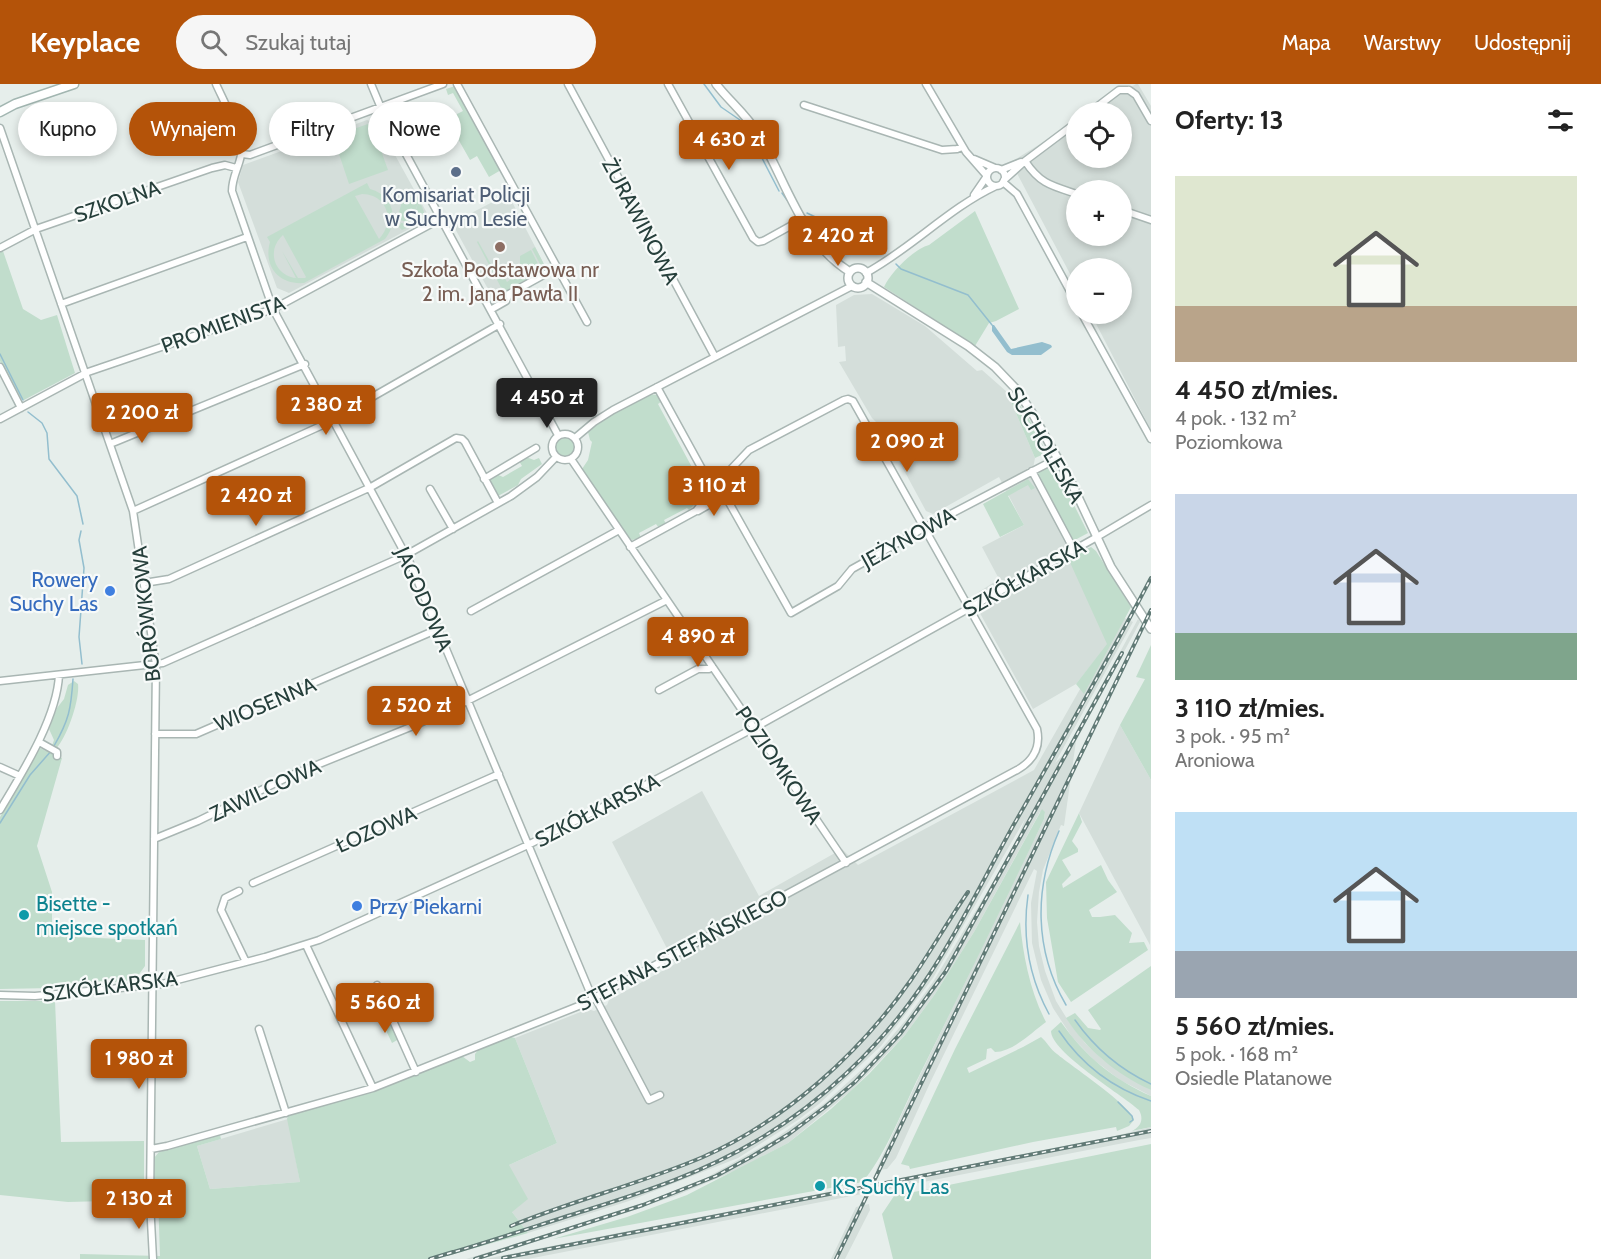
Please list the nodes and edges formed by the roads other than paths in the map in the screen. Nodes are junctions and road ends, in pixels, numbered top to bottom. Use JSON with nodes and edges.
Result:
{"nodes":[{"id":1,"x":74,"y":84,"type":"edge"},
{"id":2,"x":216,"y":84,"type":"edge"},
{"id":3,"x":370,"y":84,"type":"edge"},
{"id":4,"x":443,"y":84,"type":"edge"},
{"id":5,"x":457,"y":84,"type":"edge"},
{"id":6,"x":568,"y":84,"type":"edge"},
{"id":7,"x":668,"y":84,"type":"edge"},
{"id":8,"x":716,"y":84,"type":"edge"},
{"id":9,"x":926,"y":84,"type":"edge"},
{"id":10,"x":1130,"y":87,"type":"edge"},
{"id":11,"x":223,"y":102,"type":"edge"},
{"id":12,"x":378,"y":102,"type":"edge"},
{"id":13,"x":396,"y":102,"type":"edge"},
{"id":14,"x":1103,"y":102,"type":"edge"},
{"id":15,"x":15,"y":104,"type":"junction"},
{"id":16,"x":804,"y":105,"type":"dead end"},
{"id":17,"x":0,"y":106,"type":"edge"},
{"id":18,"x":0,"y":112,"type":"edge"},
{"id":19,"x":368,"y":113,"type":"edge"},
{"id":20,"x":1151,"y":121,"type":"edge"},
{"id":21,"x":0,"y":128,"type":"edge"},
{"id":22,"x":1066,"y":130,"type":"edge"},
{"id":23,"x":962,"y":147,"type":"junction"},
{"id":24,"x":257,"y":152,"type":"edge"},
{"id":25,"x":241,"y":156,"type":"edge"},
{"id":26,"x":408,"y":156,"type":"edge"},
{"id":27,"x":970,"y":158,"type":"junction"},
{"id":28,"x":1025,"y":161,"type":"junction"},
{"id":29,"x":236,"y":168,"type":"junction"},
{"id":30,"x":998,"y":169,"type":"junction"},
{"id":31,"x":987,"y":176,"type":"junction"},
{"id":32,"x":1004,"y":181,"type":"junction"},
{"id":33,"x":996,"y":186,"type":"junction"},
{"id":34,"x":1066,"y":190,"type":"edge"},
{"id":35,"x":970,"y":200,"type":"junction"},
{"id":36,"x":1132,"y":213,"type":"edge"},
{"id":37,"x":442,"y":218,"type":"junction"},
{"id":38,"x":803,"y":219,"type":"junction"},
{"id":39,"x":1151,"y":220,"type":"edge"},
{"id":40,"x":36,"y":229,"type":"junction"},
{"id":41,"x":248,"y":237,"type":"junction"},
{"id":42,"x":0,"y":248,"type":"edge"},
{"id":43,"x":556,"y":268,"type":"junction"},
{"id":44,"x":850,"y":272,"type":"junction"},
{"id":45,"x":866,"y":273,"type":"junction"},
{"id":46,"x":866,"y":282,"type":"junction"},
{"id":47,"x":1066,"y":284,"type":"edge"},
{"id":48,"x":852,"y":286,"type":"junction"},
{"id":49,"x":62,"y":304,"type":"junction"},
{"id":50,"x":273,"y":309,"type":"junction"},
{"id":51,"x":492,"y":309,"type":"junction"},
{"id":52,"x":587,"y":322,"type":"dead end"},
{"id":53,"x":500,"y":324,"type":"junction"},
{"id":54,"x":1088,"y":324,"type":"edge"},
{"id":55,"x":715,"y":357,"type":"junction"},
{"id":56,"x":304,"y":364,"type":"junction"},
{"id":57,"x":0,"y":367,"type":"edge"},
{"id":58,"x":85,"y":374,"type":"junction"},
{"id":59,"x":657,"y":387,"type":"junction"},
{"id":60,"x":21,"y":408,"type":"junction"},
{"id":61,"x":0,"y":419,"type":"edge"},
{"id":62,"x":333,"y":419,"type":"junction"},
{"id":63,"x":558,"y":435,"type":"junction"},
{"id":64,"x":575,"y":438,"type":"junction"},
{"id":65,"x":1151,"y":439,"type":"edge"},
{"id":66,"x":110,"y":444,"type":"junction"},
{"id":67,"x":536,"y":448,"type":"dead end"},
{"id":68,"x":555,"y":458,"type":"junction"},
{"id":69,"x":1058,"y":458,"type":"junction"},
{"id":70,"x":571,"y":459,"type":"junction"},
{"id":71,"x":1032,"y":471,"type":"junction"},
{"id":72,"x":484,"y":478,"type":"junction"},
{"id":73,"x":715,"y":486,"type":"junction"},
{"id":74,"x":370,"y":487,"type":"junction"},
{"id":75,"x":430,"y":489,"type":"dead end"},
{"id":76,"x":724,"y":496,"type":"junction"},
{"id":77,"x":498,"y":503,"type":"junction"},
{"id":78,"x":1151,"y":504,"type":"edge"},
{"id":79,"x":133,"y":511,"type":"junction"},
{"id":80,"x":692,"y":514,"type":"junction"},
{"id":81,"x":924,"y":528,"type":"junction"},
{"id":82,"x":453,"y":529,"type":"junction"},
{"id":83,"x":619,"y":530,"type":"junction"},
{"id":84,"x":1097,"y":537,"type":"junction"},
{"id":85,"x":630,"y":547,"type":"junction"},
{"id":86,"x":1074,"y":550,"type":"junction"},
{"id":87,"x":406,"y":555,"type":"junction"},
{"id":88,"x":144,"y":583,"type":"junction"},
{"id":89,"x":667,"y":600,"type":"junction"},
{"id":90,"x":969,"y":608,"type":"junction"},
{"id":91,"x":471,"y":611,"type":"dead end"},
{"id":92,"x":438,"y":629,"type":"junction"},
{"id":93,"x":1151,"y":629,"type":"edge"},
{"id":94,"x":706,"y":658,"type":"junction"},
{"id":95,"x":156,"y":664,"type":"junction"},
{"id":96,"x":712,"y":666,"type":"junction"},
{"id":97,"x":698,"y":669,"type":"junction"},
{"id":98,"x":59,"y":675,"type":"junction"},
{"id":99,"x":0,"y":681,"type":"edge"},
{"id":100,"x":659,"y":690,"type":"dead end"},
{"id":101,"x":467,"y":701,"type":"junction"},
{"id":102,"x":753,"y":728,"type":"junction"},
{"id":103,"x":154,"y":734,"type":"junction"},
{"id":104,"x":39,"y":741,"type":"junction"},
{"id":105,"x":57,"y":754,"type":"dead end"},
{"id":106,"x":0,"y":767,"type":"edge"},
{"id":107,"x":499,"y":774,"type":"junction"},
{"id":108,"x":20,"y":776,"type":"junction"},
{"id":109,"x":0,"y":810,"type":"edge"},
{"id":110,"x":154,"y":839,"type":"junction"},
{"id":111,"x":528,"y":845,"type":"junction"},
{"id":112,"x":846,"y":863,"type":"junction"},
{"id":113,"x":253,"y":883,"type":"dead end"},
{"id":114,"x":239,"y":891,"type":"dead end"},
{"id":115,"x":306,"y":945,"type":"junction"},
{"id":116,"x":246,"y":962,"type":"junction"},
{"id":117,"x":152,"y":985,"type":"junction"},
{"id":118,"x":376,"y":985,"type":"dead end"},
{"id":119,"x":0,"y":995,"type":"edge"},
{"id":120,"x":594,"y":999,"type":"junction"},
{"id":121,"x":259,"y":1029,"type":"dead end"},
{"id":122,"x":416,"y":1072,"type":"junction"},
{"id":123,"x":373,"y":1088,"type":"junction"},
{"id":124,"x":660,"y":1095,"type":"dead end"},
{"id":125,"x":286,"y":1113,"type":"junction"},
{"id":126,"x":151,"y":1149,"type":"junction"},
{"id":127,"x":153,"y":1259,"type":"edge"}],
"edges":[{"from":1,"to":15,"type":"main road"},
{"from":2,"to":11,"type":"street"},
{"from":3,"to":12,"type":"street"},
{"from":4,"to":13,"type":"street"},
{"from":5,"to":43,"type":"street"},
{"from":6,"to":55,"type":"street","name":"ŻURAWINOWA"},
{"from":7,"to":38,"type":"street"},
{"from":8,"to":38,"type":"street"},
{"from":9,"to":23,"type":"street"},
{"from":10,"to":14,"type":"street"},
{"from":10,"to":20,"type":"street"},
{"from":15,"to":17,"type":"main road"},
{"from":15,"to":18,"type":"main road"},
{"from":16,"to":23,"type":"street"},
{"from":19,"to":24,"type":"street"},
{"from":21,"to":40,"type":"street","name":"BORÓWKOWA"},
{"from":22,"to":28,"type":"street"},
{"from":23,"to":27,"type":"street"},
{"from":25,"to":29,"type":"street","name":"JAGODOWA"},
{"from":26,"to":37,"type":"street"},
{"from":27,"to":30,"type":"street"},
{"from":27,"to":31,"type":"street"},
{"from":28,"to":30,"type":"street"},
{"from":28,"to":32,"type":"street"},
{"from":28,"to":34,"type":"street"},
{"from":29,"to":40,"type":"street","name":"SZKOLNA"},
{"from":29,"to":41,"type":"street","name":"JAGODOWA"},
{"from":30,"to":31,"type":"street"},
{"from":30,"to":32,"type":"street"},
{"from":31,"to":33,"type":"street"},
{"from":31,"to":35,"type":"street"},
{"from":32,"to":33,"type":"street"},
{"from":32,"to":47,"type":"street"},
{"from":33,"to":35,"type":"street"},
{"from":35,"to":45,"type":"street"},
{"from":36,"to":39,"type":"street"},
{"from":37,"to":50,"type":"street","name":"PROMIENISTA"},
{"from":37,"to":51,"type":"street"},
{"from":38,"to":44,"type":"street"},
{"from":40,"to":42,"type":"street","name":"SZKOLNA"},
{"from":40,"to":49,"type":"street","name":"BORÓWKOWA"},
{"from":41,"to":49,"type":"street"},
{"from":41,"to":50,"type":"street","name":"JAGODOWA"},
{"from":43,"to":51,"type":"street"},
{"from":43,"to":52,"type":"street"},
{"from":44,"to":45,"type":"street"},
{"from":44,"to":48,"type":"street"},
{"from":45,"to":46,"type":"street"},
{"from":46,"to":48,"type":"street"},
{"from":46,"to":69,"type":"street","name":"SUCHOLESKA"},
{"from":48,"to":55,"type":"street"},
{"from":49,"to":58,"type":"street","name":"BORÓWKOWA"},
{"from":50,"to":56,"type":"street","name":"JAGODOWA"},
{"from":50,"to":58,"type":"street","name":"PROMIENISTA"},
{"from":51,"to":53,"type":"street"},
{"from":53,"to":62,"type":"street"},
{"from":53,"to":63,"type":"street"},
{"from":54,"to":65,"type":"street"},
{"from":55,"to":59,"type":"street"},
{"from":56,"to":62,"type":"street","name":"JAGODOWA"},
{"from":56,"to":66,"type":"street"},
{"from":57,"to":60,"type":"street"},
{"from":58,"to":60,"type":"street","name":"PROMIENISTA"},
{"from":58,"to":66,"type":"street","name":"BORÓWKOWA"},
{"from":59,"to":64,"type":"street"},
{"from":59,"to":73,"type":"street"},
{"from":60,"to":61,"type":"street","name":"PROMIENISTA"},
{"from":62,"to":74,"type":"street","name":"JAGODOWA"},
{"from":62,"to":79,"type":"street"},
{"from":63,"to":64,"type":"street"},
{"from":63,"to":68,"type":"street"},
{"from":64,"to":70,"type":"street"},
{"from":66,"to":79,"type":"street","name":"BORÓWKOWA"},
{"from":67,"to":72,"type":"street"},
{"from":68,"to":70,"type":"street"},
{"from":68,"to":77,"type":"street"},
{"from":69,"to":71,"type":"street","name":"JEŻYNOWA"},
{"from":69,"to":84,"type":"street","name":"SUCHOLESKA"},
{"from":70,"to":83,"type":"street","name":"POZIOMKOWA"},
{"from":71,"to":81,"type":"street","name":"JEŻYNOWA"},
{"from":71,"to":86,"type":"street"},
{"from":72,"to":74,"type":"street"},
{"from":72,"to":77,"type":"street"},
{"from":73,"to":76,"type":"street"},
{"from":73,"to":80,"type":"street"},
{"from":73,"to":81,"type":"street","name":"STEFANA STEFAŃSKIEGO"},
{"from":74,"to":87,"type":"street","name":"JAGODOWA"},
{"from":74,"to":88,"type":"street"},
{"from":75,"to":82,"type":"street"},
{"from":76,"to":80,"type":"street"},
{"from":76,"to":81,"type":"street","name":"JEŻYNOWA"},
{"from":77,"to":82,"type":"street"},
{"from":78,"to":84,"type":"street","name":"SZKÓŁKARSKA"},
{"from":79,"to":88,"type":"street","name":"BORÓWKOWA"},
{"from":80,"to":85,"type":"street"},
{"from":81,"to":90,"type":"street","name":"STEFANA STEFAŃSKIEGO"},
{"from":82,"to":87,"type":"street"},
{"from":83,"to":85,"type":"street","name":"POZIOMKOWA"},
{"from":83,"to":91,"type":"street"},
{"from":84,"to":86,"type":"street","name":"SZKÓŁKARSKA"},
{"from":84,"to":93,"type":"street","name":"SUCHOLESKA"},
{"from":85,"to":89,"type":"street","name":"POZIOMKOWA"},
{"from":86,"to":90,"type":"street","name":"SZKÓŁKARSKA"},
{"from":87,"to":92,"type":"street","name":"JAGODOWA"},
{"from":87,"to":95,"type":"street"},
{"from":88,"to":95,"type":"street","name":"BORÓWKOWA"},
{"from":89,"to":94,"type":"street","name":"POZIOMKOWA"},
{"from":89,"to":101,"type":"street","name":"ZAWILCOWA"},
{"from":90,"to":102,"type":"street","name":"SZKÓŁKARSKA"},
{"from":90,"to":112,"type":"street","name":"STEFANA STEFAŃSKIEGO"},
{"from":92,"to":101,"type":"street","name":"JAGODOWA"},
{"from":92,"to":103,"type":"street","name":"WIOSENNA"},
{"from":94,"to":96,"type":"street","name":"POZIOMKOWA"},
{"from":94,"to":97,"type":"street"},
{"from":95,"to":98,"type":"street"},
{"from":95,"to":103,"type":"street","name":"BORÓWKOWA"},
{"from":96,"to":97,"type":"street"},
{"from":96,"to":102,"type":"street","name":"POZIOMKOWA"},
{"from":97,"to":100,"type":"street"},
{"from":98,"to":99,"type":"street"},
{"from":98,"to":104,"type":"street"},
{"from":101,"to":107,"type":"street","name":"JAGODOWA"},
{"from":101,"to":110,"type":"street","name":"ZAWILCOWA"},
{"from":102,"to":111,"type":"street","name":"SZKÓŁKARSKA"},
{"from":102,"to":112,"type":"street","name":"POZIOMKOWA"},
{"from":103,"to":110,"type":"street","name":"BORÓWKOWA"},
{"from":104,"to":105,"type":"street"},
{"from":104,"to":108,"type":"street"},
{"from":106,"to":108,"type":"street"},
{"from":107,"to":111,"type":"street","name":"JAGODOWA"},
{"from":107,"to":113,"type":"street","name":"ŁOZOWA"},
{"from":108,"to":109,"type":"street"},
{"from":110,"to":117,"type":"street","name":"BORÓWKOWA"},
{"from":111,"to":115,"type":"street","name":"SZKÓŁKARSKA"},
{"from":111,"to":120,"type":"street","name":"JAGODOWA"},
{"from":112,"to":120,"type":"street","name":"STEFANA STEFAŃSKIEGO"},
{"from":114,"to":116,"type":"street"},
{"from":115,"to":116,"type":"street","name":"SZKÓŁKARSKA"},
{"from":115,"to":123,"type":"street"},
{"from":116,"to":117,"type":"street","name":"SZKÓŁKARSKA"},
{"from":117,"to":119,"type":"street","name":"SZKÓŁKARSKA"},
{"from":117,"to":126,"type":"street","name":"BORÓWKOWA"},
{"from":118,"to":122,"type":"street"},
{"from":120,"to":122,"type":"street","name":"STEFANA STEFAŃSKIEGO"},
{"from":120,"to":124,"type":"street","name":"JAGODOWA"},
{"from":121,"to":125,"type":"street"},
{"from":122,"to":123,"type":"street","name":"STEFANA STEFAŃSKIEGO"},
{"from":123,"to":125,"type":"street","name":"STEFANA STEFAŃSKIEGO"},
{"from":125,"to":126,"type":"street","name":"STEFANA STEFAŃSKIEGO"},
{"from":126,"to":127,"type":"street","name":"BORÓWKOWA"}]}
